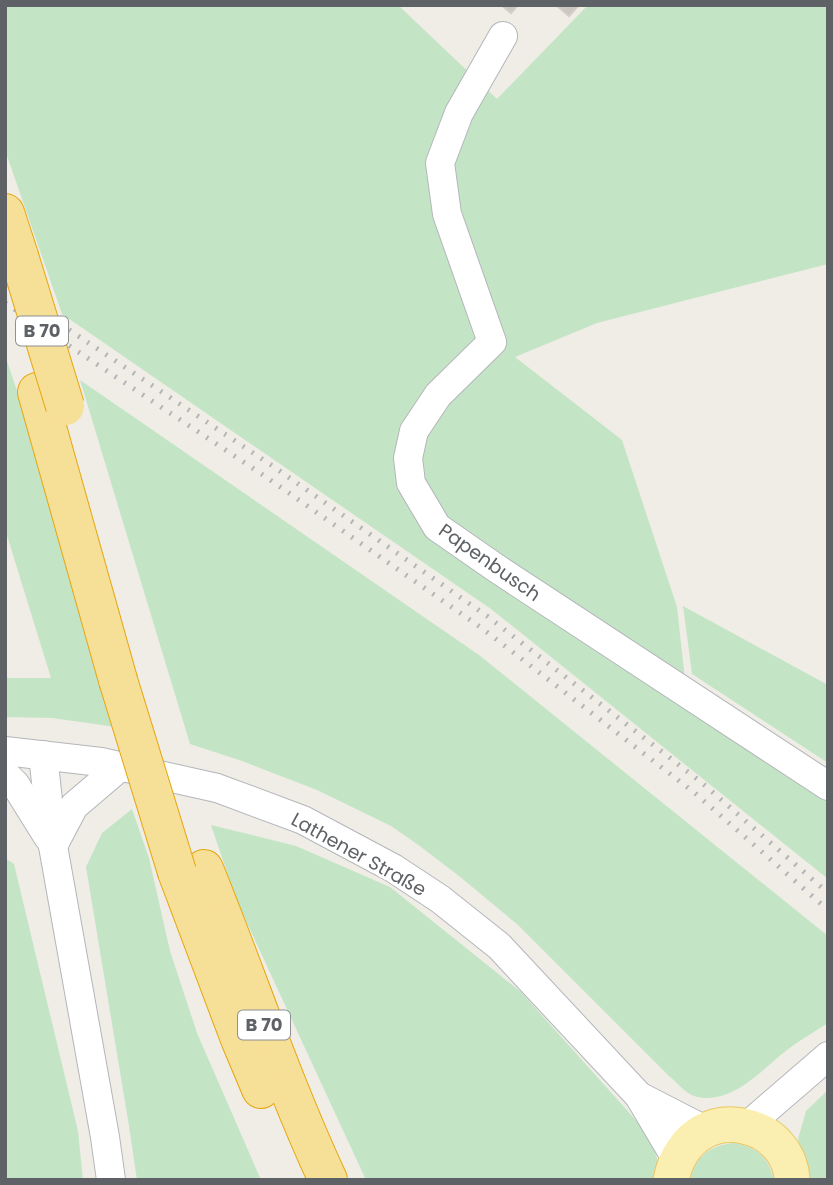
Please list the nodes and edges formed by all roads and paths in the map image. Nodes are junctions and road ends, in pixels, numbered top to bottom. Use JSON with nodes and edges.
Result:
{"nodes":[{"id":1,"x":503,"y":36,"type":"dead end"},
{"id":2,"x":5,"y":213,"type":"edge"},
{"id":3,"x":5,"y":296,"type":"edge"},
{"id":4,"x":51,"y":398,"type":"junction"},
{"id":5,"x":5,"y":751,"type":"edge"},
{"id":6,"x":43,"y":755,"type":"junction"},
{"id":7,"x":121,"y":766,"type":"junction"},
{"id":8,"x":5,"y":774,"type":"edge"},
{"id":9,"x":828,"y":786,"type":"edge"},
{"id":10,"x":53,"y":846,"type":"junction"},
{"id":11,"x":191,"y":871,"type":"junction"},
{"id":12,"x":822,"y":1060,"type":"edge"},
{"id":13,"x":639,"y":1096,"type":"junction"},
{"id":14,"x":705,"y":1130,"type":"junction"},
{"id":15,"x":759,"y":1131,"type":"junction"},
{"id":16,"x":674,"y":1170,"type":"edge"},
{"id":17,"x":111,"y":1180,"type":"edge"},
{"id":18,"x":301,"y":1180,"type":"edge"},
{"id":19,"x":328,"y":1180,"type":"edge"},
{"id":20,"x":792,"y":1180,"type":"edge"}],
"edges":[{"from":1,"to":9,"type":"street","name":"Papenbusch"},
{"from":2,"to":4,"type":"highway","number":"B 70","bridge":true},
{"from":3,"to":4,"type":"highway","number":"B 70"},
{"from":4,"to":11,"type":"highway","number":"B 70","bridge":true},
{"from":5,"to":6,"type":"street","name":"Lathener Straße"},
{"from":6,"to":7,"type":"street","name":"Lathener Straße"},
{"from":6,"to":10,"type":"street"},
{"from":7,"to":10,"type":"street"},
{"from":7,"to":13,"type":"street","name":"Lathener Straße"},
{"from":8,"to":10,"type":"street"},
{"from":10,"to":17,"type":"street"},
{"from":11,"to":18,"type":"highway","number":"B 70"},
{"from":11,"to":19,"type":"highway","number":"B 70"},
{"from":12,"to":15,"type":"street"},
{"from":13,"to":14,"type":"street","name":"Lathener Straße"},
{"from":13,"to":16,"type":"street","name":"Lathener Straße"},
{"from":14,"to":15,"type":"main road"},
{"from":14,"to":16,"type":"main road"},
{"from":15,"to":20,"type":"main road"}]}
